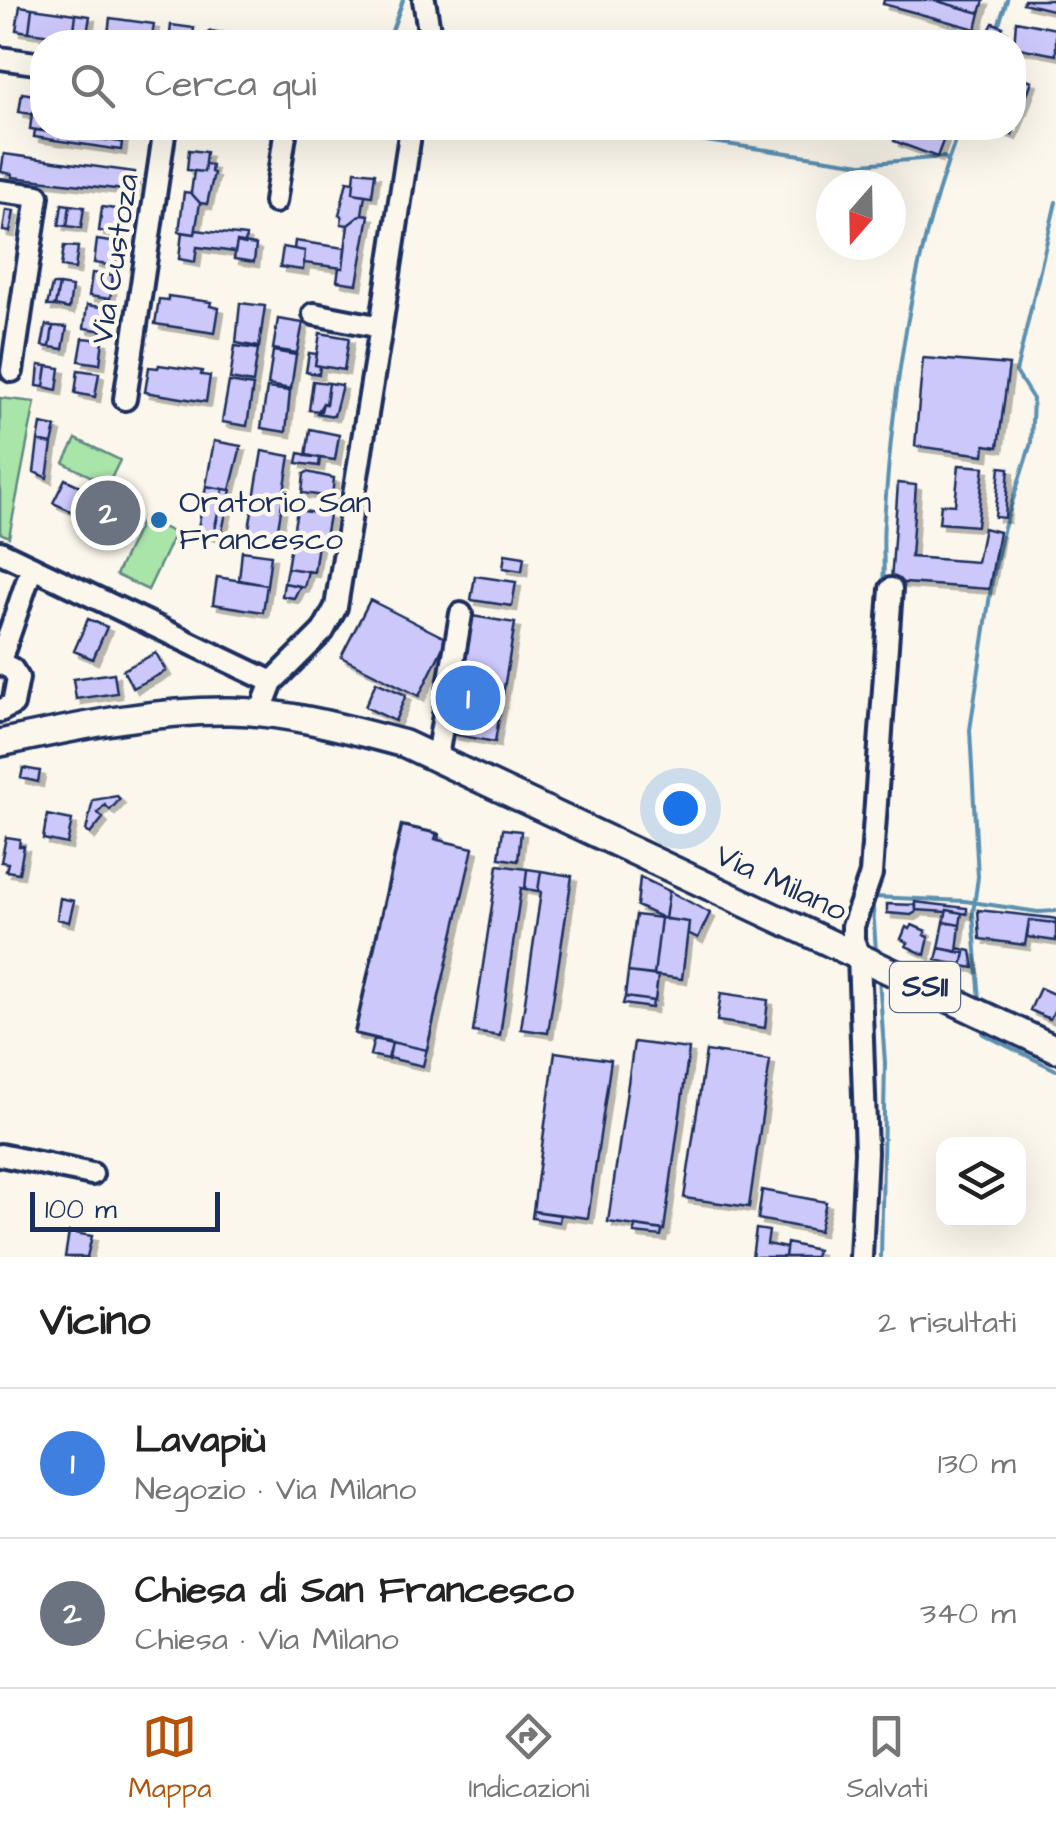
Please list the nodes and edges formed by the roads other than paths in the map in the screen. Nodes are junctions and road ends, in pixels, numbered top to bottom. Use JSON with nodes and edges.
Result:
{"nodes":[{"id":1,"x":424,"y":0,"type":"edge"},
{"id":2,"x":429,"y":30,"type":"edge"},
{"id":3,"x":0,"y":58,"type":"edge"},
{"id":4,"x":30,"y":62,"type":"edge"},
{"id":5,"x":164,"y":140,"type":"edge"},
{"id":6,"x":284,"y":140,"type":"edge"},
{"id":7,"x":409,"y":140,"type":"edge"},
{"id":8,"x":0,"y":191,"type":"edge"},
{"id":9,"x":274,"y":202,"type":"dead end"},
{"id":10,"x":314,"y":314,"type":"dead end"},
{"id":11,"x":381,"y":328,"type":"junction"},
{"id":12,"x":12,"y":371,"type":"dead end"},
{"id":13,"x":124,"y":399,"type":"dead end"},
{"id":14,"x":0,"y":552,"type":"edge"},
{"id":15,"x":32,"y":567,"type":"junction"},
{"id":16,"x":891,"y":590,"type":"dead end"},
{"id":17,"x":461,"y":614,"type":"dead end"},
{"id":18,"x":0,"y":662,"type":"edge"},
{"id":19,"x":272,"y":682,"type":"junction"},
{"id":20,"x":0,"y":711,"type":"edge"},
{"id":21,"x":260,"y":713,"type":"junction"},
{"id":22,"x":0,"y":743,"type":"edge"},
{"id":23,"x":437,"y":758,"type":"junction"},
{"id":24,"x":859,"y":956,"type":"junction"},
{"id":25,"x":1056,"y":1049,"type":"edge"},
{"id":26,"x":0,"y":1155,"type":"edge"},
{"id":27,"x":92,"y":1174,"type":"dead end"},
{"id":28,"x":862,"y":1257,"type":"edge"}],
"edges":[{"from":1,"to":2,"type":"street"},
{"from":3,"to":4,"type":"street"},
{"from":5,"to":13,"type":"street","name":"Via Custoza"},
{"from":6,"to":9,"type":"street"},
{"from":7,"to":11,"type":"street"},
{"from":8,"to":12,"type":"street"},
{"from":10,"to":11,"type":"street"},
{"from":11,"to":19,"type":"street"},
{"from":14,"to":15,"type":"street"},
{"from":15,"to":18,"type":"street"},
{"from":15,"to":19,"type":"street"},
{"from":16,"to":24,"type":"street"},
{"from":17,"to":23,"type":"street"},
{"from":18,"to":20,"type":"street"},
{"from":19,"to":21,"type":"street"},
{"from":21,"to":22,"type":"main road","name":"Via Milano"},
{"from":21,"to":23,"type":"main road","name":"Via Milano"},
{"from":23,"to":24,"type":"main road","name":"Via Milano","number":"SS11"},
{"from":24,"to":25,"type":"main road","name":"Via Milano","number":"SS11"},
{"from":24,"to":28,"type":"street"},
{"from":26,"to":27,"type":"street"}]}
